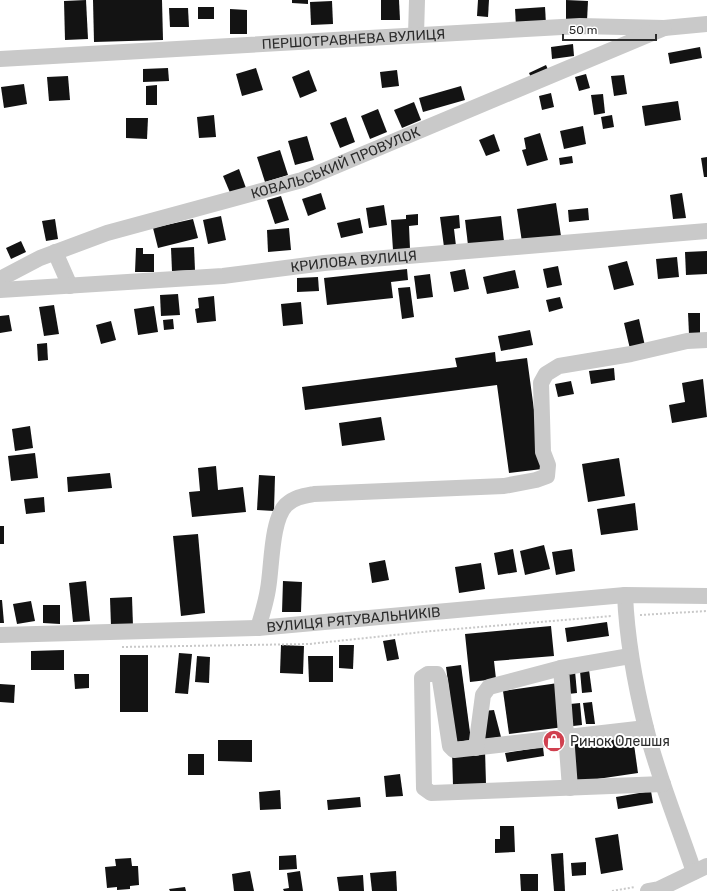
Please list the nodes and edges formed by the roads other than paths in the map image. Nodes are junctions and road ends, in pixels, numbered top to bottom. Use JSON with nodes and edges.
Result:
{"nodes":[{"id":1,"x":417,"y":0,"type":"edge"},
{"id":2,"x":707,"y":24,"type":"edge"},
{"id":3,"x":664,"y":28,"type":"junction"},
{"id":4,"x":416,"y":35,"type":"junction"},
{"id":5,"x":0,"y":59,"type":"edge"},
{"id":6,"x":707,"y":231,"type":"edge"},
{"id":7,"x":55,"y":252,"type":"junction"},
{"id":8,"x":0,"y":279,"type":"edge"},
{"id":9,"x":70,"y":286,"type":"junction"},
{"id":10,"x":0,"y":290,"type":"edge"},
{"id":11,"x":707,"y":340,"type":"edge"},
{"id":12,"x":625,"y":595,"type":"junction"},
{"id":13,"x":707,"y":596,"type":"edge"},
{"id":14,"x":258,"y":628,"type":"junction"},
{"id":15,"x":0,"y":635,"type":"edge"},
{"id":16,"x":630,"y":656,"type":"junction"},
{"id":17,"x":561,"y":668,"type":"junction"},
{"id":18,"x":646,"y":728,"type":"junction"},
{"id":19,"x":567,"y":736,"type":"junction"},
{"id":20,"x":476,"y":748,"type":"junction"},
{"id":21,"x":663,"y":784,"type":"junction"},
{"id":22,"x":570,"y":788,"type":"junction"},
{"id":23,"x":701,"y":869,"type":"edge"},
{"id":24,"x":648,"y":891,"type":"edge"}],
"edges":[{"from":1,"to":4,"type":"street"},
{"from":2,"to":3,"type":"street","name":"ПЕРШОТРАВНЕВА ВУЛИЦЯ"},
{"from":3,"to":4,"type":"street","name":"ПЕРШОТРАВНЕВА ВУЛИЦЯ"},
{"from":3,"to":7,"type":"street","name":"КОВАЛЬСЬКИЙ ПРОВУЛОК"},
{"from":4,"to":5,"type":"street","name":"ПЕРШОТРАВНЕВА ВУЛИЦЯ"},
{"from":6,"to":9,"type":"street","name":"КРИЛОВА ВУЛИЦЯ"},
{"from":7,"to":8,"type":"street","name":"КОВАЛЬСЬКИЙ ПРОВУЛОК"},
{"from":7,"to":9,"type":"street"},
{"from":9,"to":10,"type":"street","name":"КРИЛОВА ВУЛИЦЯ"},
{"from":11,"to":14,"type":"street"},
{"from":12,"to":13,"type":"street","name":"ВУЛИЦЯ РЯТУВАЛЬНИКІВ"},
{"from":12,"to":14,"type":"street","name":"ВУЛИЦЯ РЯТУВАЛЬНИКІВ"},
{"from":12,"to":16,"type":"street"},
{"from":14,"to":15,"type":"street","name":"ВУЛИЦЯ РЯТУВАЛЬНИКІВ"},
{"from":16,"to":17,"type":"street"},
{"from":16,"to":18,"type":"street"},
{"from":17,"to":19,"type":"street"},
{"from":17,"to":20,"type":"street"},
{"from":18,"to":19,"type":"street"},
{"from":18,"to":21,"type":"street"},
{"from":19,"to":20,"type":"street"},
{"from":19,"to":22,"type":"street"},
{"from":20,"to":22,"type":"street"},
{"from":21,"to":22,"type":"street"},
{"from":21,"to":23,"type":"street"},
{"from":23,"to":24,"type":"street"}]}
